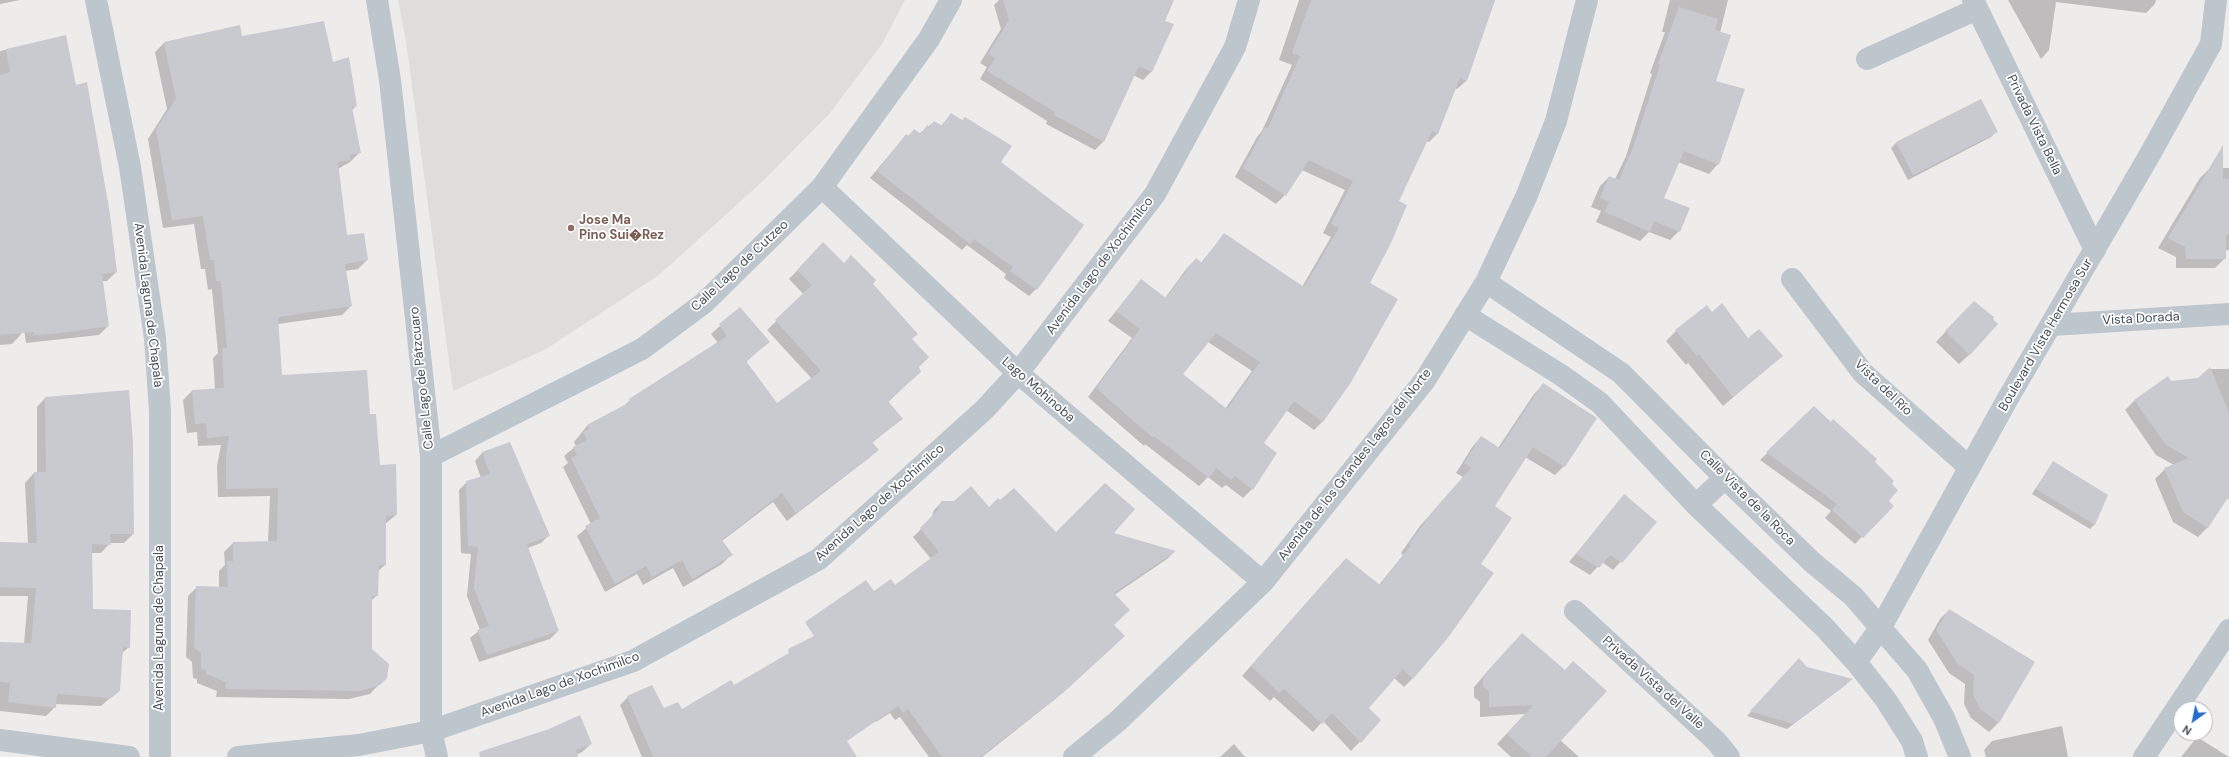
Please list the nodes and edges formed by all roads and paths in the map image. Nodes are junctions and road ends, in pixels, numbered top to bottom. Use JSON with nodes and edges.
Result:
{"nodes":[{"id":1,"x":96,"y":0,"type":"edge"},
{"id":2,"x":377,"y":0,"type":"edge"},
{"id":3,"x":951,"y":0,"type":"edge"},
{"id":4,"x":1250,"y":0,"type":"edge"},
{"id":5,"x":1587,"y":0,"type":"edge"},
{"id":6,"x":2216,"y":0,"type":"edge"},
{"id":7,"x":1975,"y":4,"type":"edge"},
{"id":8,"x":2220,"y":43,"type":"edge"},
{"id":9,"x":1867,"y":59,"type":"dead end"},
{"id":10,"x":822,"y":187,"type":"junction"},
{"id":11,"x":2095,"y":250,"type":"junction"},
{"id":12,"x":1792,"y":279,"type":"dead end"},
{"id":13,"x":1486,"y":282,"type":"junction"},
{"id":14,"x":2229,"y":314,"type":"edge"},
{"id":15,"x":1465,"y":316,"type":"junction"},
{"id":16,"x":2052,"y":325,"type":"junction"},
{"id":17,"x":1018,"y":373,"type":"junction"},
{"id":18,"x":431,"y":456,"type":"junction"},
{"id":19,"x":1970,"y":467,"type":"junction"},
{"id":20,"x":1725,"y":478,"type":"junction"},
{"id":21,"x":1696,"y":506,"type":"junction"},
{"id":22,"x":1263,"y":582,"type":"junction"},
{"id":23,"x":1575,"y":611,"type":"dead end"},
{"id":24,"x":1881,"y":627,"type":"junction"},
{"id":25,"x":2229,"y":630,"type":"edge"},
{"id":26,"x":1856,"y":662,"type":"junction"},
{"id":27,"x":431,"y":731,"type":"junction"},
{"id":28,"x":0,"y":740,"type":"edge"},
{"id":29,"x":129,"y":757,"type":"edge"},
{"id":30,"x":160,"y":757,"type":"edge"},
{"id":31,"x":238,"y":757,"type":"edge"},
{"id":32,"x":438,"y":757,"type":"edge"},
{"id":33,"x":1074,"y":757,"type":"edge"},
{"id":34,"x":1729,"y":757,"type":"edge"},
{"id":35,"x":1917,"y":757,"type":"edge"},
{"id":36,"x":1960,"y":757,"type":"edge"},
{"id":37,"x":2144,"y":757,"type":"edge"}],
"edges":[{"from":1,"to":30,"type":"street","name":"Avenida Laguna de Chapala"},
{"from":2,"to":18,"type":"street","name":"Calle Lago de Pátzcuaro"},
{"from":3,"to":10,"type":"street","name":"Calle Lago de Cutzeo"},
{"from":4,"to":17,"type":"street","name":"Avenida Lago de Xochimilco"},
{"from":5,"to":13,"type":"street","name":"Avenida de los Grandes Lagos del Norte"},
{"from":6,"to":8,"type":"street","name":"Boulevard Vista Hermosa Sur"},
{"from":7,"to":9,"type":"street"},
{"from":7,"to":11,"type":"street","name":"Privada Vista Bella"},
{"from":8,"to":11,"type":"street","name":"Boulevard Vista Hermosa Sur"},
{"from":10,"to":17,"type":"street","name":"Lago Mohinoba"},
{"from":10,"to":18,"type":"street","name":"Calle Lago de Cutzeo"},
{"from":11,"to":16,"type":"street","name":"Boulevard Vista Hermosa Sur"},
{"from":12,"to":19,"type":"street","name":"Vista del Río"},
{"from":13,"to":15,"type":"street","name":"Avenida de los Grandes Lagos del Norte"},
{"from":13,"to":20,"type":"street","name":"Calle Vista de la Roca"},
{"from":14,"to":16,"type":"street","name":"Vista Dorada"},
{"from":15,"to":21,"type":"street"},
{"from":15,"to":22,"type":"street","name":"Avenida de los Grandes Lagos del Norte"},
{"from":16,"to":19,"type":"street","name":"Boulevard Vista Hermosa Sur"},
{"from":17,"to":22,"type":"street","name":"Lago Mohinoba"},
{"from":17,"to":27,"type":"street","name":"Avenida Lago de Xochimilco"},
{"from":18,"to":27,"type":"street","name":"Calle Lago de Pátzcuaro"},
{"from":19,"to":24,"type":"street","name":"Boulevard Vista Hermosa Sur"},
{"from":20,"to":21,"type":"street"},
{"from":20,"to":24,"type":"street","name":"Calle Vista de la Roca"},
{"from":21,"to":26,"type":"street"},
{"from":22,"to":33,"type":"street","name":"Avenida de los Grandes Lagos del Norte"},
{"from":23,"to":34,"type":"street","name":"Privada Vista del Valle"},
{"from":24,"to":26,"type":"street","name":"Boulevard Vista Hermosa Sur"},
{"from":24,"to":36,"type":"street","name":"Calle Vista de la Roca"},
{"from":25,"to":37,"type":"street"},
{"from":26,"to":35,"type":"street"},
{"from":27,"to":31,"type":"street","name":"Avenida Lago de Xochimilco"},
{"from":27,"to":32,"type":"street","name":"Calle Lago de Pátzcuaro"},
{"from":28,"to":29,"type":"street"}]}
